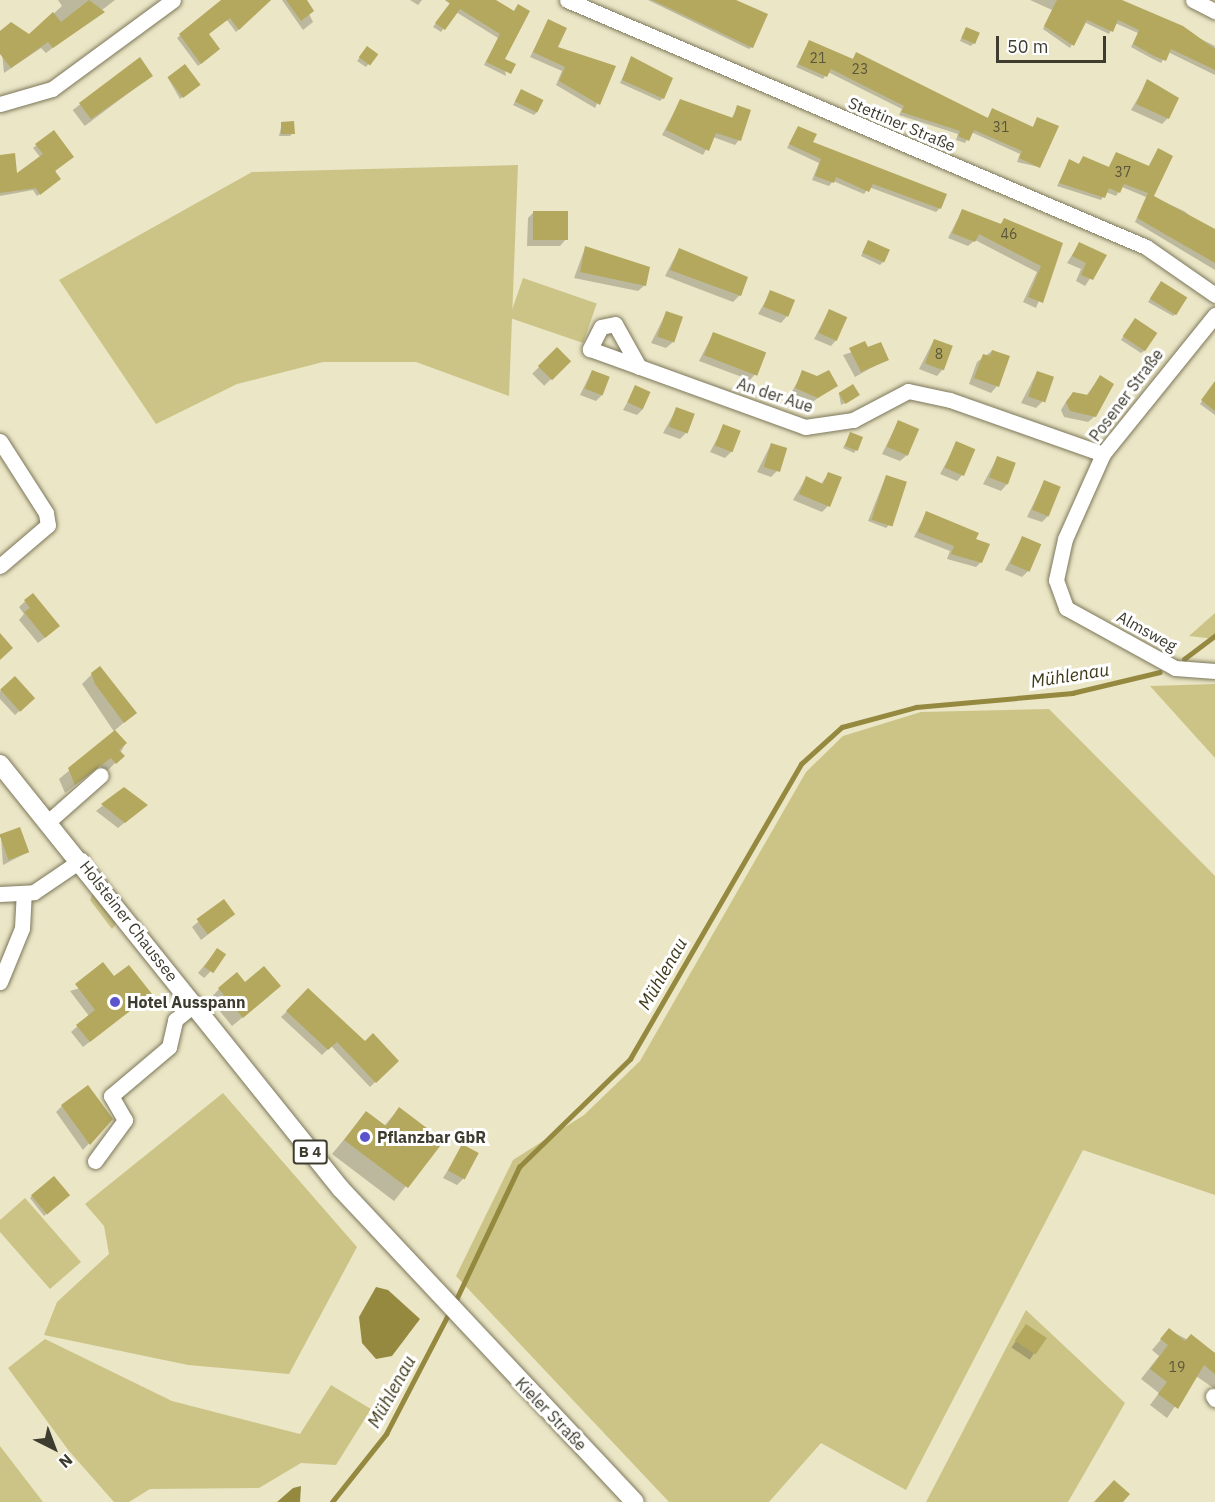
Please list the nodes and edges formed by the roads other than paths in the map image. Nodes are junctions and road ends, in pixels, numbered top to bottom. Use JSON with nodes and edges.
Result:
{"nodes":[{"id":1,"x":173,"y":0,"type":"edge"},
{"id":2,"x":567,"y":0,"type":"edge"},
{"id":3,"x":1193,"y":0,"type":"edge"},
{"id":4,"x":1215,"y":11,"type":"edge"},
{"id":5,"x":0,"y":104,"type":"edge"},
{"id":6,"x":1215,"y":295,"type":"edge"},
{"id":7,"x":1215,"y":315,"type":"edge"},
{"id":8,"x":639,"y":367,"type":"dead end"},
{"id":9,"x":0,"y":441,"type":"edge"},
{"id":10,"x":1103,"y":454,"type":"junction"},
{"id":11,"x":0,"y":566,"type":"edge"},
{"id":12,"x":1066,"y":608,"type":"joint"},
{"id":13,"x":1215,"y":671,"type":"edge"},
{"id":14,"x":0,"y":764,"type":"edge"},
{"id":15,"x":101,"y":776,"type":"dead end"},
{"id":16,"x":49,"y":821,"type":"junction"},
{"id":17,"x":81,"y":860,"type":"junction"},
{"id":18,"x":0,"y":894,"type":"edge"},
{"id":19,"x":24,"y":894,"type":"junction"},
{"id":20,"x":0,"y":982,"type":"edge"},
{"id":21,"x":195,"y":1004,"type":"junction"},
{"id":22,"x":95,"y":1161,"type":"dead end"},
{"id":23,"x":467,"y":1325,"type":"joint"},
{"id":24,"x":635,"y":1502,"type":"edge"}],
"edges":[{"from":1,"to":5,"type":"street"},
{"from":2,"to":6,"type":"street","name":"Stettiner Straße"},
{"from":3,"to":4,"type":"street"},
{"from":7,"to":10,"type":"street","name":"Posener Straße"},
{"from":8,"to":10,"type":"street","name":"An der Aue"},
{"from":9,"to":11,"type":"street"},
{"from":10,"to":12,"type":"street","name":"Posener Straße"},
{"from":12,"to":13,"type":"street","name":"Almsweg"},
{"from":14,"to":16,"type":"main road","name":"Holsteiner Chaussee","number":"B 4"},
{"from":15,"to":16,"type":"street"},
{"from":16,"to":17,"type":"main road","name":"Holsteiner Chaussee","number":"B 4"},
{"from":17,"to":19,"type":"street"},
{"from":17,"to":21,"type":"main road","name":"Holsteiner Chaussee","number":"B 4"},
{"from":18,"to":19,"type":"street"},
{"from":19,"to":20,"type":"street"},
{"from":21,"to":22,"type":"street"},
{"from":21,"to":23,"type":"main road","name":"Holsteiner Chaussee","number":"B 4"},
{"from":23,"to":24,"type":"main road","name":"Kieler Straße","number":"B 4"}]}
